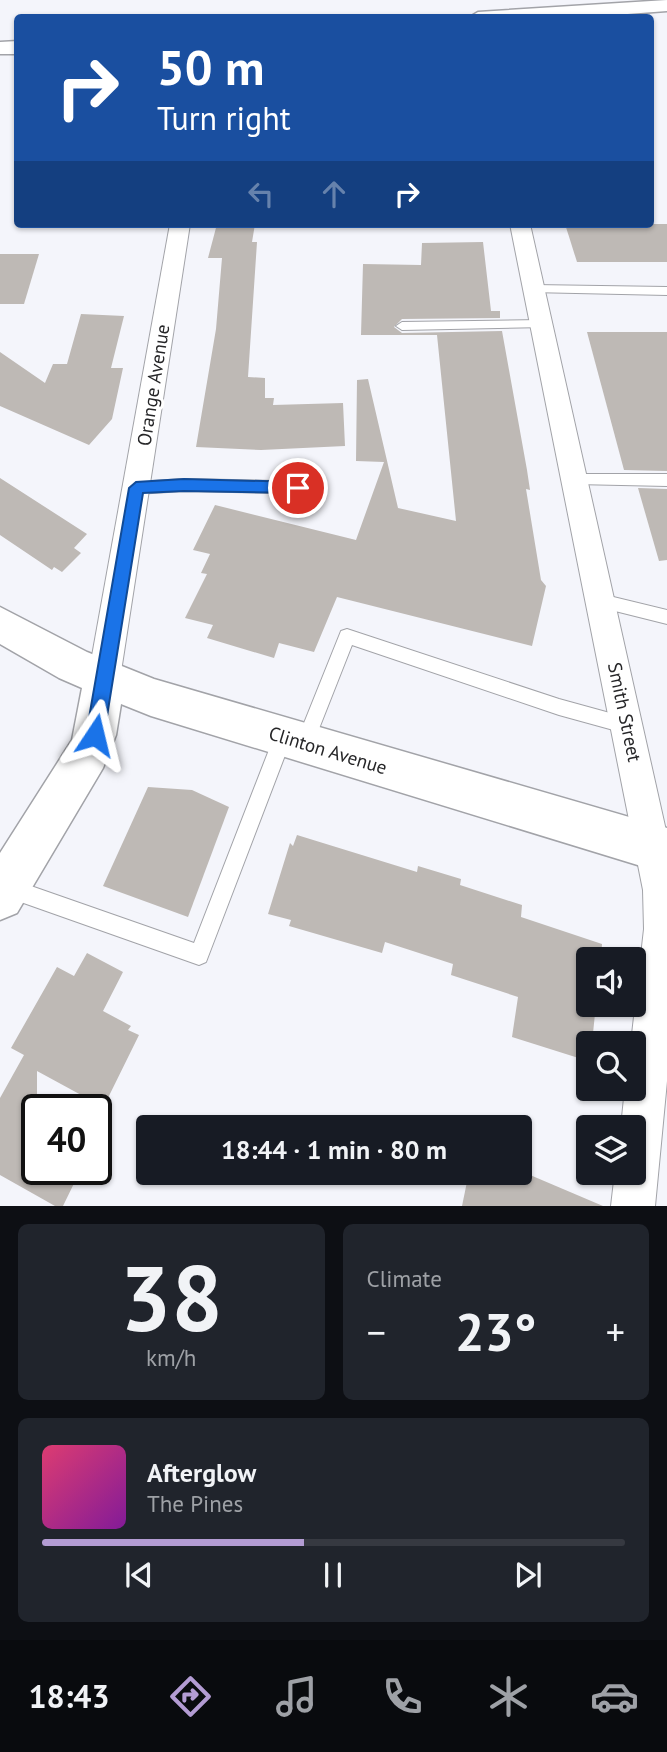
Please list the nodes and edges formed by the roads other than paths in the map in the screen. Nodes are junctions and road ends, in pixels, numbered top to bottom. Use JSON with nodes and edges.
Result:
{"nodes":[{"id":1,"x":667,"y":5,"type":"edge"},
{"id":2,"x":536,"y":14,"type":"edge"},
{"id":3,"x":179,"y":228,"type":"edge"},
{"id":4,"x":521,"y":228,"type":"edge"},
{"id":5,"x":534,"y":289,"type":"junction"},
{"id":6,"x":667,"y":291,"type":"edge"},
{"id":7,"x":542,"y":324,"type":"junction"},
{"id":8,"x":402,"y":326,"type":"dead end"},
{"id":9,"x":575,"y":479,"type":"junction"},
{"id":10,"x":667,"y":480,"type":"edge"},
{"id":11,"x":136,"y":488,"type":"junction"},
{"id":12,"x":317,"y":488,"type":"dead end"},
{"id":13,"x":601,"y":601,"type":"junction"},
{"id":14,"x":667,"y":617,"type":"edge"},
{"id":15,"x":0,"y":624,"type":"edge"},
{"id":16,"x":104,"y":678,"type":"junction"},
{"id":17,"x":628,"y":726,"type":"junction"},
{"id":18,"x":294,"y":740,"type":"junction"},
{"id":19,"x":660,"y":849,"type":"edge"},
{"id":20,"x":3,"y":891,"type":"edge"},
{"id":21,"x":634,"y":1206,"type":"edge"}],
"edges":[{"from":1,"to":2,"type":"main road"},
{"from":3,"to":11,"type":"street","name":"Orange Avenue"},
{"from":4,"to":5,"type":"street","name":"Smith Street"},
{"from":5,"to":6,"type":"lane"},
{"from":5,"to":7,"type":"street","name":"Smith Street"},
{"from":7,"to":8,"type":"lane"},
{"from":7,"to":9,"type":"street","name":"Smith Street"},
{"from":9,"to":10,"type":"lane"},
{"from":9,"to":13,"type":"street","name":"Smith Street"},
{"from":11,"to":12,"type":"lane"},
{"from":11,"to":16,"type":"street","name":"Orange Avenue"},
{"from":13,"to":14,"type":"lane"},
{"from":13,"to":17,"type":"street","name":"Smith Street"},
{"from":15,"to":16,"type":"main road","name":"Clinton Avenue"},
{"from":16,"to":18,"type":"main road","name":"Clinton Avenue"},
{"from":16,"to":20,"type":"main road","name":"Orange Avenue"},
{"from":17,"to":18,"type":"lane"},
{"from":17,"to":19,"type":"street","name":"Smith Street"},
{"from":18,"to":19,"type":"main road","name":"Clinton Avenue"},
{"from":18,"to":20,"type":"lane"},
{"from":19,"to":21,"type":"street","name":"Smith Street"}]}
